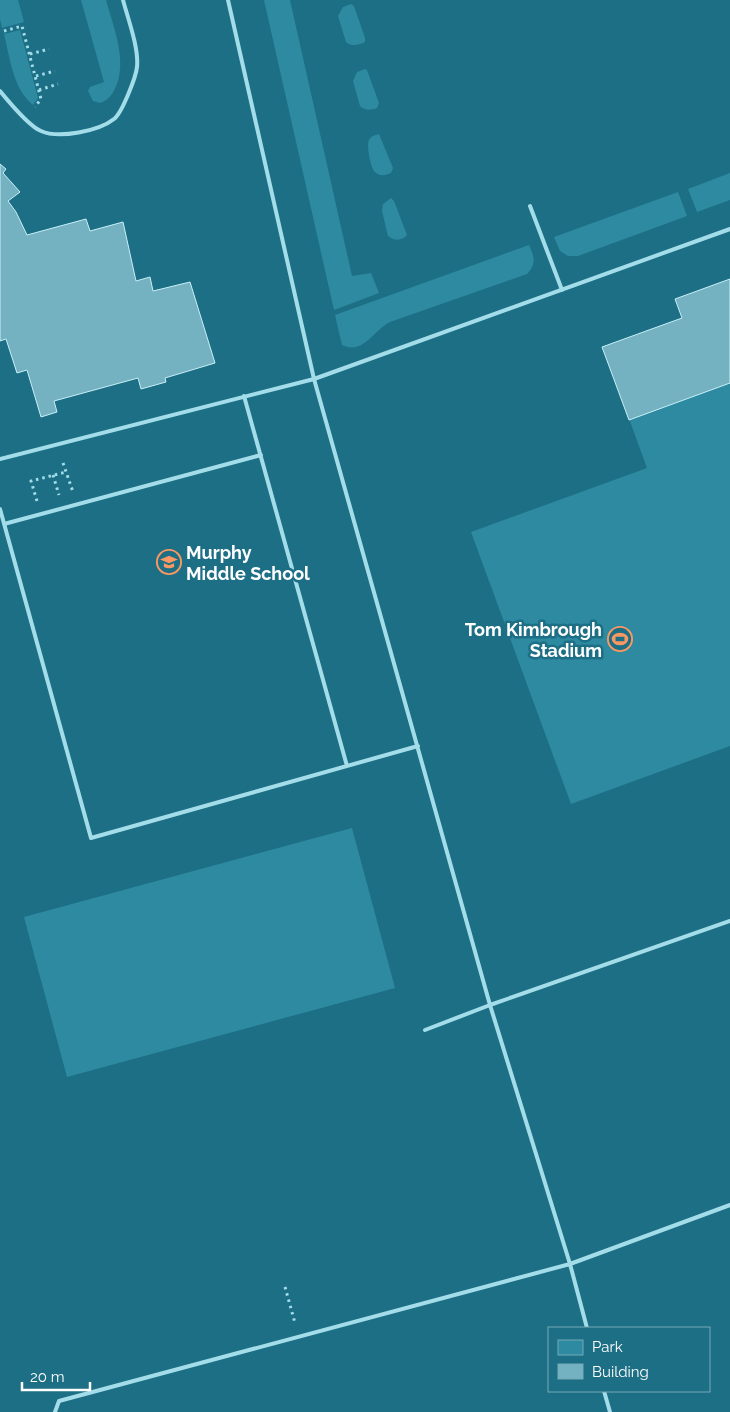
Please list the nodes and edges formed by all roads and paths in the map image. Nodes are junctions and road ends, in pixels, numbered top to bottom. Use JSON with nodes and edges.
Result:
{"nodes":[{"id":1,"x":123,"y":0,"type":"edge"},
{"id":2,"x":228,"y":0,"type":"edge"},
{"id":3,"x":4,"y":31,"type":"dead end"},
{"id":4,"x":49,"y":49,"type":"dead end"},
{"id":5,"x":30,"y":54,"type":"junction"},
{"id":6,"x":55,"y":71,"type":"dead end"},
{"id":7,"x":36,"y":76,"type":"junction"},
{"id":8,"x":58,"y":84,"type":"dead end"},
{"id":9,"x":39,"y":90,"type":"junction"},
{"id":10,"x":0,"y":91,"type":"edge"},
{"id":11,"x":35,"y":107,"type":"dead end"},
{"id":12,"x":530,"y":206,"type":"dead end"},
{"id":13,"x":730,"y":229,"type":"edge"},
{"id":14,"x":562,"y":290,"type":"junction"},
{"id":15,"x":314,"y":379,"type":"junction"},
{"id":16,"x":244,"y":396,"type":"junction"},
{"id":17,"x":261,"y":455,"type":"junction"},
{"id":18,"x":0,"y":459,"type":"edge"},
{"id":19,"x":63,"y":462,"type":"dead end"},
{"id":20,"x":66,"y":472,"type":"junction"},
{"id":21,"x":53,"y":475,"type":"junction"},
{"id":22,"x":72,"y":492,"type":"dead end"},
{"id":23,"x":59,"y":495,"type":"dead end"},
{"id":24,"x":37,"y":501,"type":"dead end"},
{"id":25,"x":0,"y":509,"type":"edge"},
{"id":26,"x":4,"y":524,"type":"junction"},
{"id":27,"x":418,"y":746,"type":"junction"},
{"id":28,"x":346,"y":766,"type":"junction"},
{"id":29,"x":730,"y":921,"type":"edge"},
{"id":30,"x":490,"y":1005,"type":"junction"},
{"id":31,"x":425,"y":1030,"type":"dead end"},
{"id":32,"x":730,"y":1205,"type":"edge"},
{"id":33,"x":570,"y":1264,"type":"junction"},
{"id":34,"x":285,"y":1287,"type":"dead end"},
{"id":35,"x":295,"y":1324,"type":"dead end"},
{"id":36,"x":587,"y":1327,"type":"edge"},
{"id":37,"x":604,"y":1392,"type":"edge"},
{"id":38,"x":55,"y":1412,"type":"edge"},
{"id":39,"x":610,"y":1412,"type":"edge"}],
"edges":[{"from":1,"to":10,"type":"lane"},
{"from":2,"to":15,"type":"lane"},
{"from":3,"to":5,"type":"path"},
{"from":4,"to":5,"type":"path"},
{"from":5,"to":7,"type":"path"},
{"from":6,"to":7,"type":"path"},
{"from":7,"to":9,"type":"path"},
{"from":8,"to":9,"type":"path"},
{"from":9,"to":11,"type":"path"},
{"from":12,"to":14,"type":"lane"},
{"from":13,"to":14,"type":"lane"},
{"from":14,"to":15,"type":"lane"},
{"from":15,"to":16,"type":"lane"},
{"from":15,"to":27,"type":"lane"},
{"from":16,"to":17,"type":"lane"},
{"from":16,"to":18,"type":"lane"},
{"from":17,"to":26,"type":"lane"},
{"from":17,"to":28,"type":"lane"},
{"from":19,"to":20,"type":"path"},
{"from":20,"to":21,"type":"path"},
{"from":20,"to":22,"type":"path"},
{"from":21,"to":23,"type":"path"},
{"from":21,"to":24,"type":"path"},
{"from":25,"to":26,"type":"lane"},
{"from":26,"to":28,"type":"lane"},
{"from":27,"to":28,"type":"lane"},
{"from":27,"to":30,"type":"lane"},
{"from":29,"to":30,"type":"lane"},
{"from":30,"to":31,"type":"lane"},
{"from":30,"to":33,"type":"lane"},
{"from":32,"to":33,"type":"lane"},
{"from":33,"to":36,"type":"lane"},
{"from":33,"to":38,"type":"lane"},
{"from":34,"to":35,"type":"path"},
{"from":37,"to":39,"type":"lane"}]}
